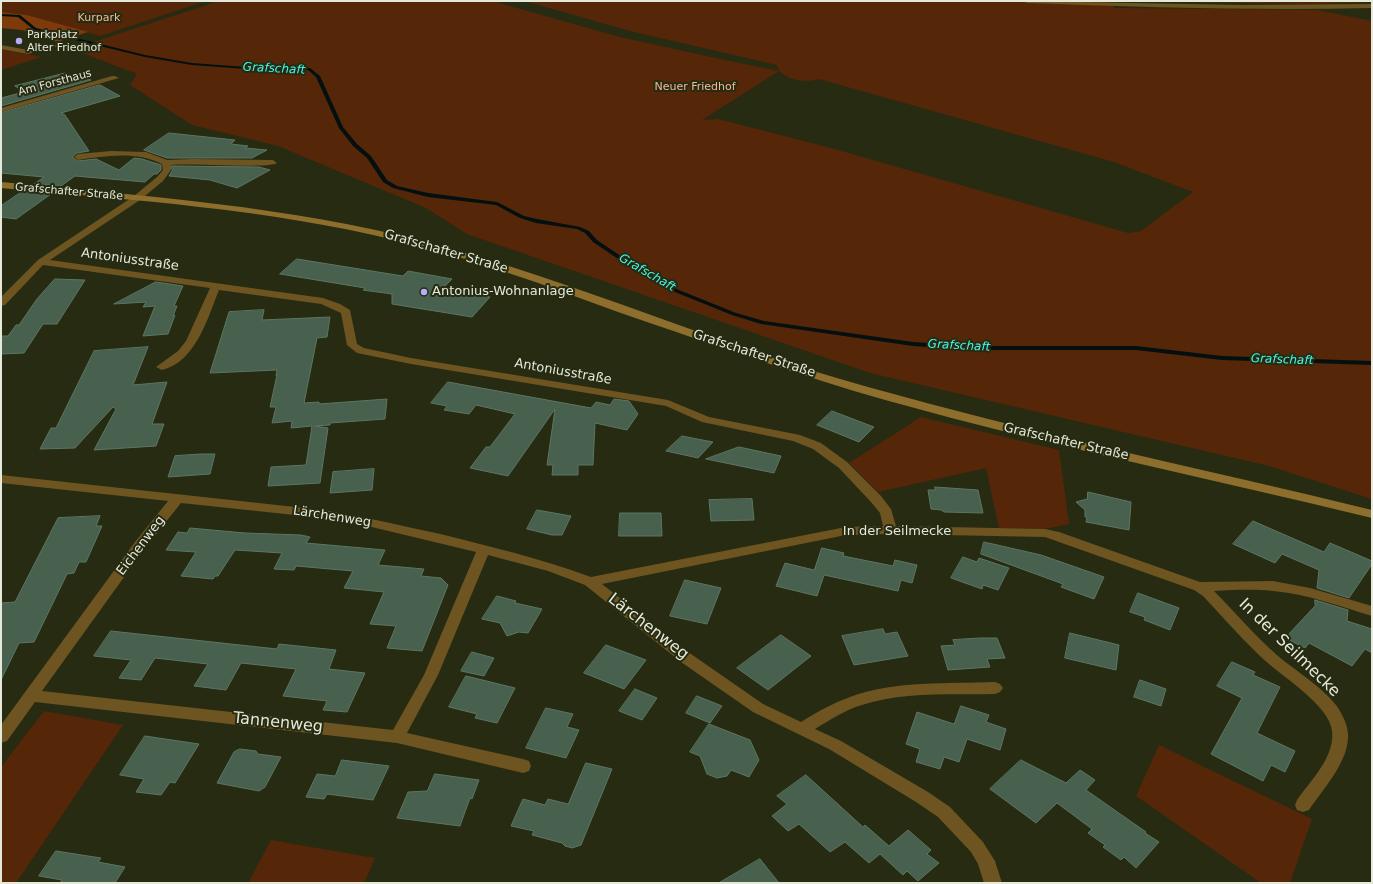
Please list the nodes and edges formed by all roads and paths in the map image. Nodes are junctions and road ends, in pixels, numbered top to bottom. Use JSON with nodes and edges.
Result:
{"nodes":[{"id":1,"x":1027,"y":1,"type":"edge"},
{"id":2,"x":1372,"y":6,"type":"edge"},
{"id":3,"x":54,"y":46,"type":"dead end"},
{"id":4,"x":1,"y":47,"type":"edge"},
{"id":5,"x":115,"y":78,"type":"dead end"},
{"id":6,"x":1,"y":110,"type":"edge"},
{"id":7,"x":78,"y":157,"type":"dead end"},
{"id":8,"x":166,"y":163,"type":"junction"},
{"id":9,"x":273,"y":163,"type":"dead end"},
{"id":10,"x":1,"y":185,"type":"edge"},
{"id":11,"x":137,"y":198,"type":"junction"},
{"id":12,"x":41,"y":262,"type":"junction"},
{"id":13,"x":216,"y":286,"type":"junction"},
{"id":14,"x":1,"y":303,"type":"edge"},
{"id":15,"x":162,"y":367,"type":"dead end"},
{"id":16,"x":1,"y":478,"type":"edge"},
{"id":17,"x":177,"y":499,"type":"junction"},
{"id":18,"x":1372,"y":514,"type":"edge"},
{"id":19,"x":891,"y":530,"type":"junction"},
{"id":20,"x":484,"y":549,"type":"junction"},
{"id":21,"x":590,"y":582,"type":"junction"},
{"id":22,"x":1199,"y":587,"type":"junction"},
{"id":23,"x":1372,"y":610,"type":"edge"},
{"id":24,"x":995,"y":688,"type":"dead end"},
{"id":25,"x":31,"y":696,"type":"junction"},
{"id":26,"x":802,"y":729,"type":"junction"},
{"id":27,"x":1,"y":737,"type":"edge"},
{"id":28,"x":397,"y":737,"type":"junction"},
{"id":29,"x":522,"y":766,"type":"dead end"},
{"id":30,"x":1302,"y":805,"type":"dead end"},
{"id":31,"x":992,"y":883,"type":"edge"}],
"edges":[{"from":1,"to":2,"type":"street"},
{"from":3,"to":4,"type":"street"},
{"from":5,"to":6,"type":"street","name":"Am Forsthaus"},
{"from":7,"to":8,"type":"street"},
{"from":8,"to":9,"type":"street"},
{"from":8,"to":11,"type":"street","name":"Grafschafter Straße"},
{"from":10,"to":11,"type":"street","name":"Grafschafter Straße"},
{"from":11,"to":12,"type":"street"},
{"from":11,"to":18,"type":"street","name":"Grafschafter Straße"},
{"from":12,"to":13,"type":"street","name":"Antoniusstraße"},
{"from":12,"to":14,"type":"street"},
{"from":13,"to":15,"type":"street"},
{"from":13,"to":19,"type":"street","name":"Antoniusstraße"},
{"from":16,"to":17,"type":"street","name":"Eichenweg"},
{"from":17,"to":20,"type":"street","name":"Lärchenweg"},
{"from":17,"to":25,"type":"street","name":"Eichenweg"},
{"from":19,"to":21,"type":"street","name":"In der Seilmecke"},
{"from":19,"to":22,"type":"street","name":"In der Seilmecke"},
{"from":20,"to":21,"type":"street","name":"Lärchenweg"},
{"from":20,"to":28,"type":"street"},
{"from":21,"to":26,"type":"street","name":"Lärchenweg"},
{"from":22,"to":23,"type":"street","name":"In der Seilmecke"},
{"from":22,"to":30,"type":"street","name":"In der Seilmecke"},
{"from":24,"to":26,"type":"street"},
{"from":25,"to":27,"type":"street","name":"Eichenweg"},
{"from":25,"to":28,"type":"street","name":"Tannenweg"},
{"from":26,"to":31,"type":"street","name":"Lärchenweg"},
{"from":28,"to":29,"type":"street","name":"Tannenweg"}]}
